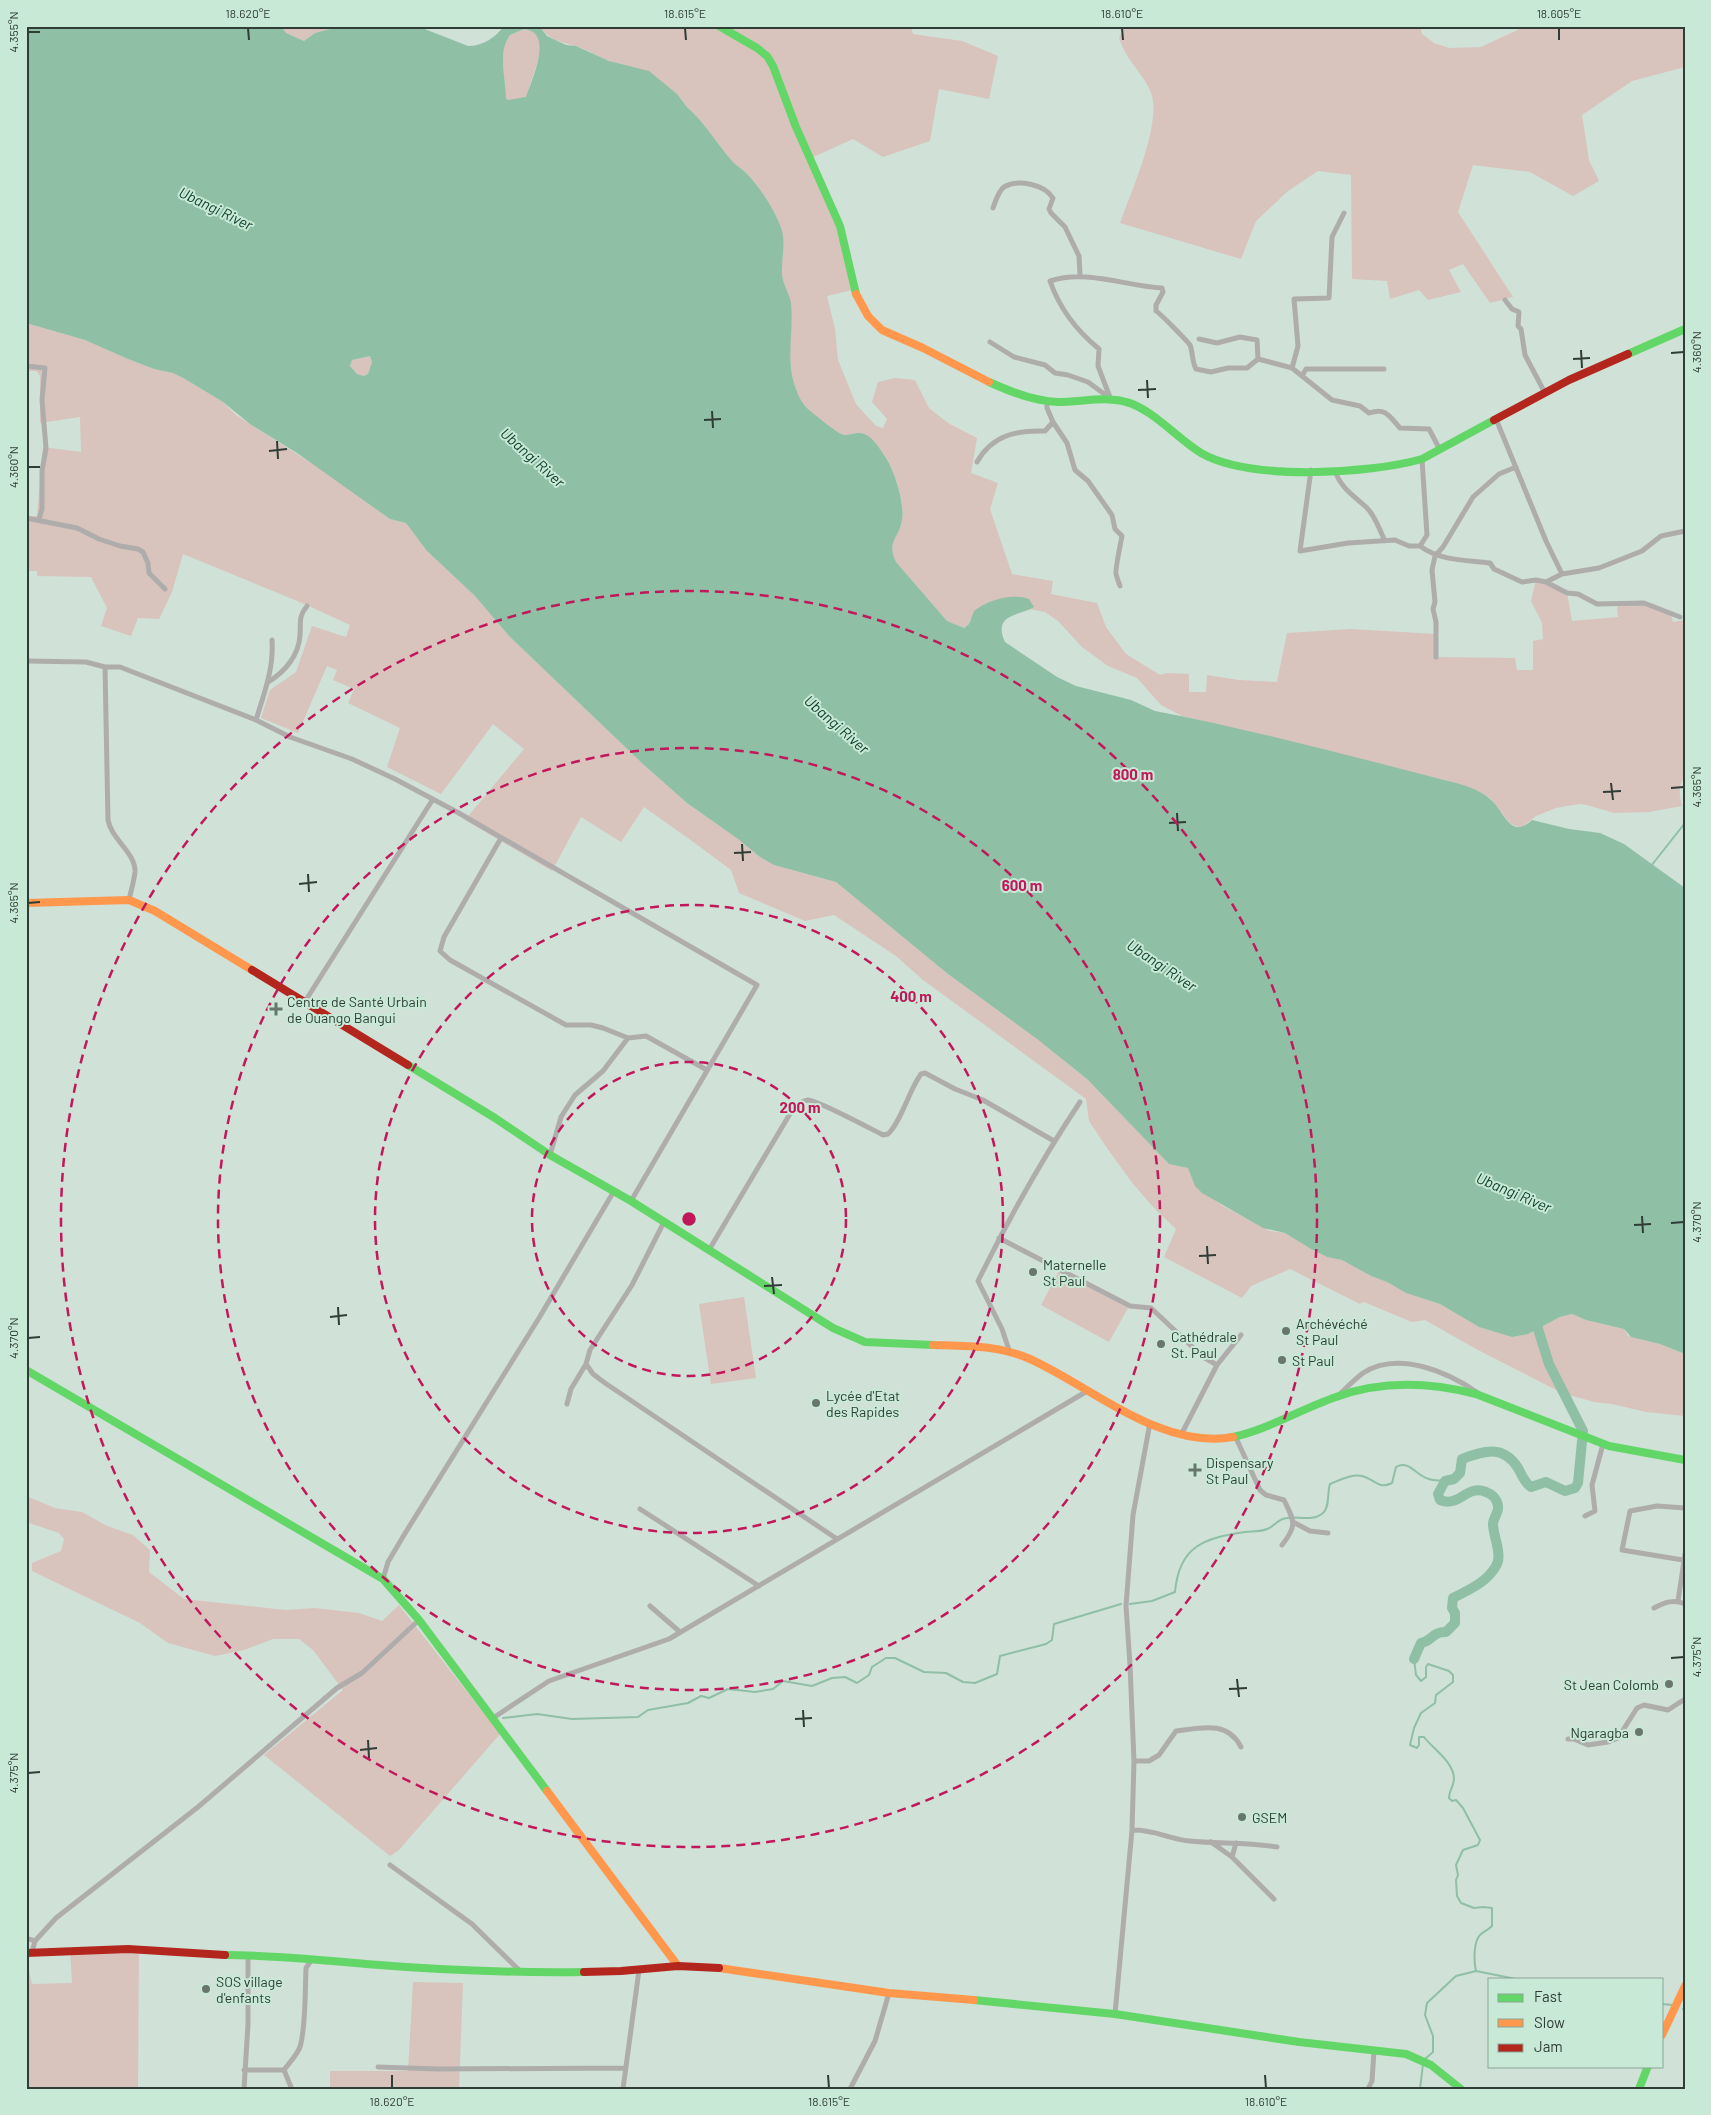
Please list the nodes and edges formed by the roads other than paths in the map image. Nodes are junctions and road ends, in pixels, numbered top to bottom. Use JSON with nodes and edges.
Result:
{"nodes":[{"id":1,"x":719,"y":26,"type":"edge"},
{"id":2,"x":993,"y":208,"type":"dead end"},
{"id":3,"x":1344,"y":212,"type":"dead end"},
{"id":4,"x":1080,"y":276,"type":"junction"},
{"id":5,"x":1505,"y":300,"type":"dead end"},
{"id":6,"x":1685,"y":329,"type":"edge"},
{"id":7,"x":1199,"y":339,"type":"dead end"},
{"id":8,"x":990,"y":342,"type":"dead end"},
{"id":9,"x":1258,"y":359,"type":"junction"},
{"id":10,"x":26,"y":366,"type":"edge"},
{"id":11,"x":1292,"y":368,"type":"junction"},
{"id":12,"x":1384,"y":369,"type":"dead end"},
{"id":13,"x":1302,"y":376,"type":"junction"},
{"id":14,"x":1545,"y":393,"type":"junction"},
{"id":15,"x":1111,"y":400,"type":"junction"},
{"id":16,"x":1047,"y":402,"type":"junction"},
{"id":17,"x":1496,"y":419,"type":"junction"},
{"id":18,"x":1053,"y":422,"type":"junction"},
{"id":19,"x":1440,"y":448,"type":"junction"},
{"id":20,"x":1422,"y":459,"type":"junction"},
{"id":21,"x":977,"y":462,"type":"dead end"},
{"id":22,"x":1516,"y":468,"type":"junction"},
{"id":23,"x":1311,"y":470,"type":"junction"},
{"id":24,"x":1335,"y":471,"type":"junction"},
{"id":25,"x":26,"y":518,"type":"edge"},
{"id":26,"x":38,"y":519,"type":"junction"},
{"id":27,"x":1685,"y":531,"type":"edge"},
{"id":28,"x":1386,"y":541,"type":"junction"},
{"id":29,"x":1420,"y":546,"type":"junction"},
{"id":30,"x":1435,"y":556,"type":"junction"},
{"id":31,"x":1562,"y":574,"type":"junction"},
{"id":32,"x":1546,"y":582,"type":"junction"},
{"id":33,"x":1120,"y":586,"type":"dead end"},
{"id":34,"x":165,"y":589,"type":"dead end"},
{"id":35,"x":307,"y":606,"type":"dead end"},
{"id":36,"x":1680,"y":617,"type":"dead end"},
{"id":37,"x":272,"y":640,"type":"dead end"},
{"id":38,"x":1436,"y":657,"type":"dead end"},
{"id":39,"x":26,"y":661,"type":"edge"},
{"id":40,"x":105,"y":667,"type":"junction"},
{"id":41,"x":268,"y":682,"type":"junction"},
{"id":42,"x":256,"y":720,"type":"junction"},
{"id":43,"x":433,"y":798,"type":"junction"},
{"id":44,"x":500,"y":838,"type":"junction"},
{"id":45,"x":128,"y":900,"type":"junction"},
{"id":46,"x":26,"y":903,"type":"edge"},
{"id":47,"x":304,"y":1003,"type":"junction"},
{"id":48,"x":628,"y":1038,"type":"junction"},
{"id":49,"x":707,"y":1070,"type":"junction"},
{"id":50,"x":1080,"y":1102,"type":"dead end"},
{"id":51,"x":1054,"y":1141,"type":"junction"},
{"id":52,"x":550,"y":1155,"type":"junction"},
{"id":53,"x":614,"y":1191,"type":"junction"},
{"id":54,"x":630,"y":1201,"type":"junction"},
{"id":55,"x":664,"y":1222,"type":"junction"},
{"id":56,"x":999,"y":1238,"type":"junction"},
{"id":57,"x":709,"y":1250,"type":"junction"},
{"id":58,"x":1241,"y":1336,"type":"dead end"},
{"id":59,"x":1009,"y":1350,"type":"junction"},
{"id":60,"x":586,"y":1364,"type":"junction"},
{"id":61,"x":1217,"y":1365,"type":"junction"},
{"id":62,"x":26,"y":1370,"type":"edge"},
{"id":63,"x":1089,"y":1390,"type":"junction"},
{"id":64,"x":1480,"y":1394,"type":"junction"},
{"id":65,"x":1337,"y":1397,"type":"junction"},
{"id":66,"x":567,"y":1404,"type":"dead end"},
{"id":67,"x":1150,"y":1423,"type":"junction"},
{"id":68,"x":1181,"y":1435,"type":"junction"},
{"id":69,"x":1236,"y":1438,"type":"junction"},
{"id":70,"x":1601,"y":1444,"type":"junction"},
{"id":71,"x":1685,"y":1460,"type":"edge"},
{"id":72,"x":1685,"y":1508,"type":"edge"},
{"id":73,"x":640,"y":1509,"type":"dead end"},
{"id":74,"x":1585,"y":1516,"type":"dead end"},
{"id":75,"x":1293,"y":1522,"type":"junction"},
{"id":76,"x":1328,"y":1532,"type":"dead end"},
{"id":77,"x":837,"y":1540,"type":"junction"},
{"id":78,"x":1282,"y":1545,"type":"dead end"},
{"id":79,"x":1684,"y":1557,"type":"edge"},
{"id":80,"x":383,"y":1580,"type":"junction"},
{"id":81,"x":759,"y":1586,"type":"junction"},
{"id":82,"x":1678,"y":1601,"type":"junction"},
{"id":83,"x":1685,"y":1604,"type":"edge"},
{"id":84,"x":650,"y":1606,"type":"dead end"},
{"id":85,"x":1654,"y":1608,"type":"dead end"},
{"id":86,"x":419,"y":1620,"type":"junction"},
{"id":87,"x":680,"y":1632,"type":"junction"},
{"id":88,"x":1685,"y":1699,"type":"edge"},
{"id":89,"x":493,"y":1718,"type":"junction"},
{"id":90,"x":1568,"y":1739,"type":"dead end"},
{"id":91,"x":1241,"y":1747,"type":"dead end"},
{"id":92,"x":1134,"y":1761,"type":"junction"},
{"id":93,"x":1132,"y":1830,"type":"junction"},
{"id":94,"x":1211,"y":1842,"type":"junction"},
{"id":95,"x":1236,"y":1843,"type":"junction"},
{"id":96,"x":1277,"y":1848,"type":"dead end"},
{"id":97,"x":1232,"y":1857,"type":"junction"},
{"id":98,"x":390,"y":1865,"type":"dead end"},
{"id":99,"x":1274,"y":1899,"type":"dead end"},
{"id":100,"x":26,"y":1938,"type":"edge"},
{"id":101,"x":35,"y":1941,"type":"junction"},
{"id":102,"x":29,"y":1953,"type":"edge"},
{"id":103,"x":248,"y":1956,"type":"junction"},
{"id":104,"x":315,"y":1959,"type":"junction"},
{"id":105,"x":678,"y":1966,"type":"junction"},
{"id":106,"x":638,"y":1970,"type":"junction"},
{"id":107,"x":521,"y":1973,"type":"junction"},
{"id":108,"x":1685,"y":1986,"type":"edge"},
{"id":109,"x":889,"y":1993,"type":"junction"},
{"id":110,"x":1116,"y":2014,"type":"junction"},
{"id":111,"x":1664,"y":2031,"type":"edge"},
{"id":112,"x":1374,"y":2051,"type":"junction"},
{"id":113,"x":378,"y":2067,"type":"dead end"},
{"id":114,"x":626,"y":2068,"type":"junction"},
{"id":115,"x":1647,"y":2068,"type":"edge"},
{"id":116,"x":244,"y":2070,"type":"junction"},
{"id":117,"x":284,"y":2070,"type":"junction"},
{"id":118,"x":291,"y":2087,"type":"dead end"},
{"id":119,"x":244,"y":2089,"type":"edge"},
{"id":120,"x":623,"y":2089,"type":"edge"},
{"id":121,"x":850,"y":2089,"type":"edge"},
{"id":122,"x":1368,"y":2089,"type":"edge"},
{"id":123,"x":1461,"y":2089,"type":"edge"},
{"id":124,"x":1639,"y":2089,"type":"edge"}],
"edges":[{"from":1,"to":16,"type":"main road"},
{"from":2,"to":4,"type":"street"},
{"from":3,"to":11,"type":"street"},
{"from":4,"to":9,"type":"street"},
{"from":4,"to":15,"type":"street"},
{"from":5,"to":14,"type":"street"},
{"from":6,"to":14,"type":"main road"},
{"from":7,"to":9,"type":"street"},
{"from":8,"to":15,"type":"street"},
{"from":9,"to":11,"type":"street"},
{"from":10,"to":26,"type":"street"},
{"from":11,"to":13,"type":"street"},
{"from":12,"to":13,"type":"street"},
{"from":13,"to":19,"type":"street"},
{"from":14,"to":17,"type":"main road"},
{"from":15,"to":16,"type":"main road"},
{"from":15,"to":23,"type":"main road"},
{"from":16,"to":18,"type":"street"},
{"from":17,"to":19,"type":"main road"},
{"from":17,"to":22,"type":"street"},
{"from":18,"to":21,"type":"street"},
{"from":18,"to":33,"type":"street"},
{"from":19,"to":20,"type":"main road"},
{"from":20,"to":24,"type":"main road"},
{"from":20,"to":29,"type":"street"},
{"from":22,"to":30,"type":"street"},
{"from":22,"to":31,"type":"street"},
{"from":23,"to":24,"type":"main road"},
{"from":23,"to":28,"type":"street"},
{"from":24,"to":28,"type":"street"},
{"from":25,"to":26,"type":"street"},
{"from":26,"to":34,"type":"street"},
{"from":27,"to":31,"type":"street"},
{"from":28,"to":29,"type":"street"},
{"from":29,"to":30,"type":"street"},
{"from":30,"to":32,"type":"street"},
{"from":30,"to":38,"type":"street"},
{"from":31,"to":32,"type":"street"},
{"from":32,"to":36,"type":"street"},
{"from":35,"to":41,"type":"street"},
{"from":37,"to":41,"type":"street"},
{"from":39,"to":40,"type":"street"},
{"from":40,"to":42,"type":"street"},
{"from":40,"to":45,"type":"street"},
{"from":41,"to":42,"type":"street"},
{"from":42,"to":43,"type":"street"},
{"from":43,"to":44,"type":"street"},
{"from":43,"to":47,"type":"street"},
{"from":44,"to":48,"type":"street"},
{"from":44,"to":49,"type":"street"},
{"from":45,"to":46,"type":"main road"},
{"from":45,"to":47,"type":"main road"},
{"from":47,"to":52,"type":"main road"},
{"from":48,"to":49,"type":"street"},
{"from":48,"to":52,"type":"street"},
{"from":49,"to":54,"type":"street"},
{"from":50,"to":51,"type":"street"},
{"from":51,"to":56,"type":"street"},
{"from":51,"to":57,"type":"street"},
{"from":52,"to":53,"type":"main road"},
{"from":53,"to":54,"type":"main road"},
{"from":53,"to":80,"type":"street"},
{"from":54,"to":55,"type":"main road"},
{"from":55,"to":57,"type":"main road"},
{"from":55,"to":60,"type":"street"},
{"from":56,"to":59,"type":"street"},
{"from":56,"to":61,"type":"street"},
{"from":57,"to":59,"type":"main road"},
{"from":58,"to":61,"type":"street"},
{"from":59,"to":63,"type":"main road"},
{"from":60,"to":66,"type":"street"},
{"from":60,"to":77,"type":"street"},
{"from":61,"to":68,"type":"street"},
{"from":62,"to":80,"type":"main road"},
{"from":63,"to":67,"type":"main road"},
{"from":63,"to":77,"type":"street"},
{"from":64,"to":65,"type":"main road"},
{"from":64,"to":65,"type":"street"},
{"from":64,"to":70,"type":"main road"},
{"from":65,"to":69,"type":"main road"},
{"from":67,"to":68,"type":"main road"},
{"from":67,"to":92,"type":"street"},
{"from":68,"to":69,"type":"main road"},
{"from":69,"to":75,"type":"street"},
{"from":70,"to":71,"type":"main road"},
{"from":70,"to":74,"type":"street"},
{"from":72,"to":79,"type":"street"},
{"from":73,"to":81,"type":"street"},
{"from":75,"to":76,"type":"street"},
{"from":75,"to":78,"type":"street"},
{"from":77,"to":81,"type":"street"},
{"from":79,"to":82,"type":"street"},
{"from":80,"to":86,"type":"main road"},
{"from":81,"to":87,"type":"street"},
{"from":82,"to":83,"type":"street"},
{"from":82,"to":85,"type":"street"},
{"from":84,"to":87,"type":"street"},
{"from":86,"to":89,"type":"main road"},
{"from":86,"to":101,"type":"street"},
{"from":87,"to":89,"type":"street"},
{"from":88,"to":90,"type":"street"},
{"from":89,"to":105,"type":"main road"},
{"from":91,"to":92,"type":"street"},
{"from":92,"to":93,"type":"street"},
{"from":93,"to":94,"type":"street"},
{"from":93,"to":110,"type":"street"},
{"from":94,"to":95,"type":"street"},
{"from":94,"to":97,"type":"street"},
{"from":95,"to":96,"type":"street"},
{"from":95,"to":97,"type":"street"},
{"from":97,"to":99,"type":"street"},
{"from":98,"to":107,"type":"street"},
{"from":100,"to":101,"type":"street"},
{"from":101,"to":102,"type":"street"},
{"from":102,"to":103,"type":"main road"},
{"from":103,"to":104,"type":"main road"},
{"from":103,"to":116,"type":"street"},
{"from":104,"to":107,"type":"main road"},
{"from":104,"to":117,"type":"street"},
{"from":105,"to":106,"type":"main road"},
{"from":105,"to":109,"type":"main road"},
{"from":106,"to":107,"type":"main road"},
{"from":106,"to":114,"type":"street"},
{"from":108,"to":111,"type":"main road"},
{"from":109,"to":110,"type":"main road"},
{"from":109,"to":121,"type":"street"},
{"from":110,"to":112,"type":"main road"},
{"from":112,"to":122,"type":"street"},
{"from":112,"to":123,"type":"main road"},
{"from":113,"to":114,"type":"street"},
{"from":114,"to":120,"type":"street"},
{"from":115,"to":124,"type":"main road"},
{"from":116,"to":117,"type":"street"},
{"from":116,"to":119,"type":"street"},
{"from":117,"to":118,"type":"street"}]}
